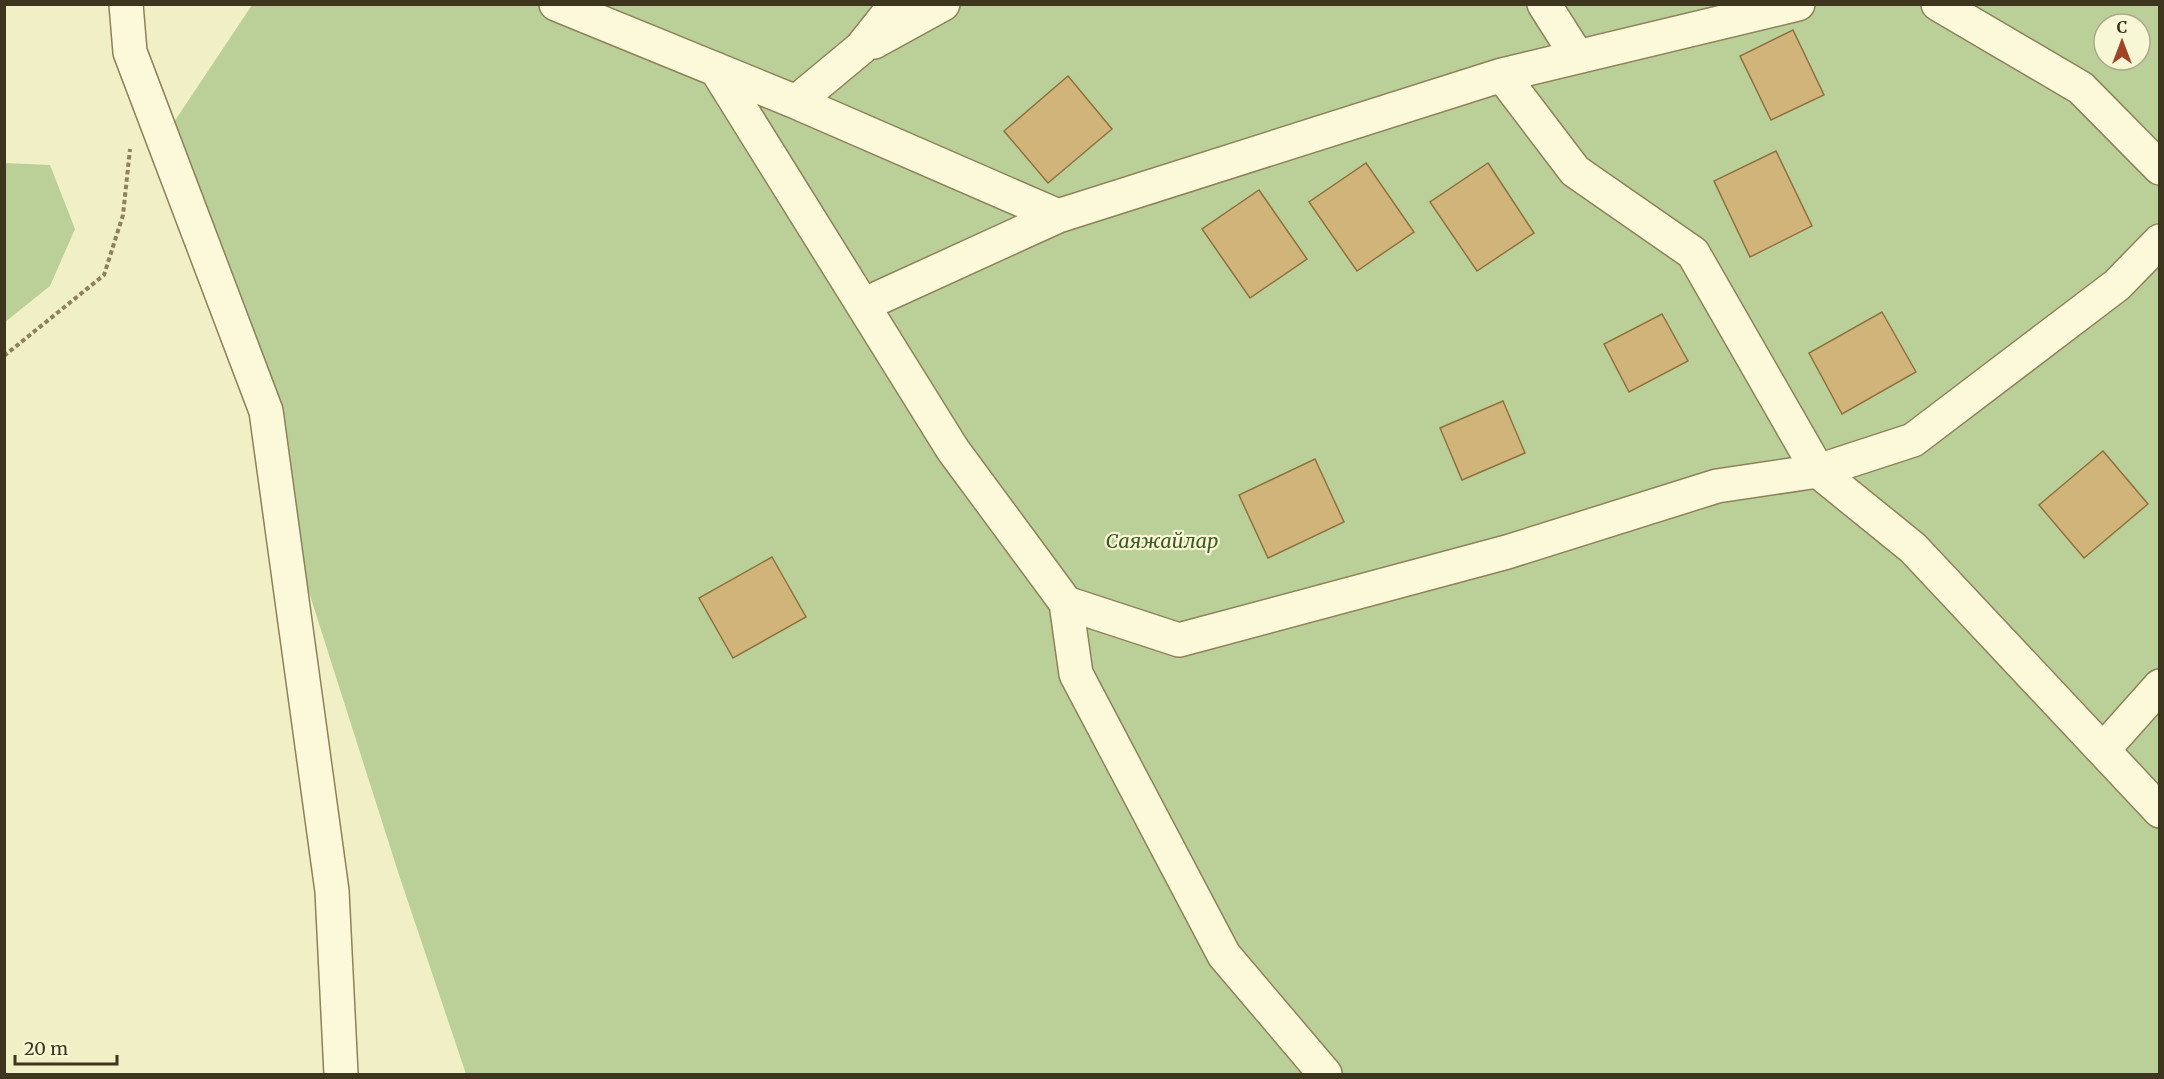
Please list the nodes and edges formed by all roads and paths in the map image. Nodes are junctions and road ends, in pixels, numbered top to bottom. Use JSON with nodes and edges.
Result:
{"nodes":[{"id":1,"x":126,"y":4,"type":"edge"},
{"id":2,"x":555,"y":4,"type":"edge"},
{"id":3,"x":896,"y":4,"type":"edge"},
{"id":4,"x":943,"y":4,"type":"edge"},
{"id":5,"x":1544,"y":4,"type":"edge"},
{"id":6,"x":1798,"y":4,"type":"edge"},
{"id":7,"x":1938,"y":4,"type":"edge"},
{"id":8,"x":861,"y":48,"type":"junction"},
{"id":9,"x":1577,"y":56,"type":"junction"},
{"id":10,"x":716,"y":69,"type":"junction"},
{"id":11,"x":1502,"y":75,"type":"junction"},
{"id":12,"x":796,"y":102,"type":"junction"},
{"id":13,"x":130,"y":145,"type":"dead end"},
{"id":14,"x":2160,"y":168,"type":"edge"},
{"id":15,"x":1058,"y":216,"type":"junction"},
{"id":16,"x":2160,"y":241,"type":"edge"},
{"id":17,"x":862,"y":305,"type":"junction"},
{"id":18,"x":4,"y":356,"type":"edge"},
{"id":19,"x":1818,"y":471,"type":"junction"},
{"id":20,"x":1066,"y":603,"type":"junction"},
{"id":21,"x":2160,"y":686,"type":"edge"},
{"id":22,"x":2103,"y":750,"type":"junction"},
{"id":23,"x":2160,"y":811,"type":"edge"},
{"id":24,"x":341,"y":1074,"type":"edge"},
{"id":25,"x":1325,"y":1074,"type":"edge"}],
"edges":[{"from":1,"to":24,"type":"lane"},
{"from":2,"to":10,"type":"lane"},
{"from":3,"to":8,"type":"lane"},
{"from":4,"to":8,"type":"lane"},
{"from":5,"to":9,"type":"lane"},
{"from":6,"to":9,"type":"lane"},
{"from":7,"to":14,"type":"lane"},
{"from":8,"to":12,"type":"lane"},
{"from":9,"to":11,"type":"lane"},
{"from":10,"to":12,"type":"lane"},
{"from":10,"to":17,"type":"lane"},
{"from":11,"to":15,"type":"lane"},
{"from":11,"to":19,"type":"lane"},
{"from":12,"to":15,"type":"lane"},
{"from":13,"to":18,"type":"path"},
{"from":15,"to":17,"type":"lane"},
{"from":16,"to":19,"type":"lane"},
{"from":17,"to":20,"type":"lane"},
{"from":19,"to":20,"type":"lane"},
{"from":19,"to":22,"type":"lane"},
{"from":20,"to":25,"type":"lane"},
{"from":21,"to":22,"type":"lane"},
{"from":22,"to":23,"type":"lane"}]}
